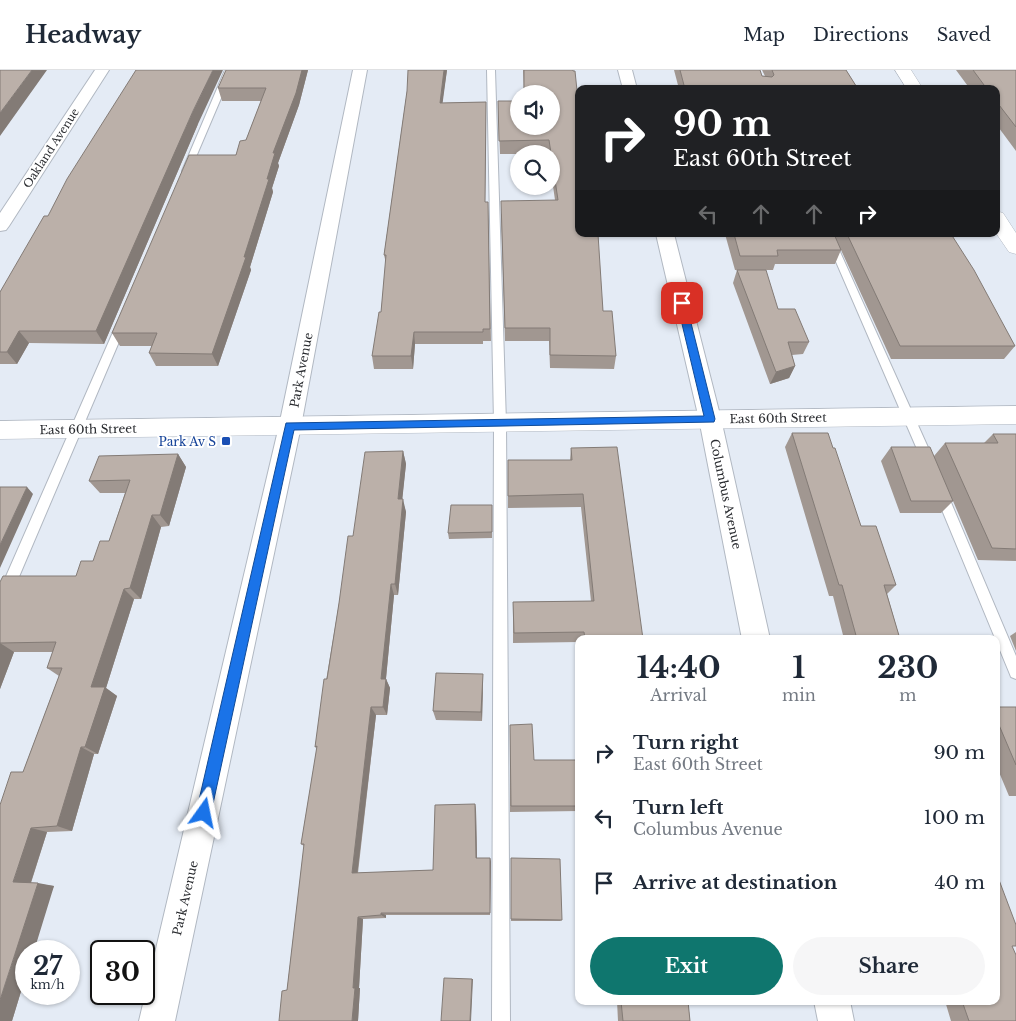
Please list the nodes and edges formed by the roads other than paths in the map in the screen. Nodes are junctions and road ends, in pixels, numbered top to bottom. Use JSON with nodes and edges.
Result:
{"nodes":[{"id":1,"x":102,"y":70,"type":"edge"},
{"id":2,"x":229,"y":70,"type":"edge"},
{"id":3,"x":360,"y":70,"type":"edge"},
{"id":4,"x":491,"y":70,"type":"edge"},
{"id":5,"x":626,"y":70,"type":"edge"},
{"id":6,"x":904,"y":70,"type":"edge"},
{"id":7,"x":629,"y":85,"type":"edge"},
{"id":8,"x":913,"y":85,"type":"edge"},
{"id":9,"x":183,"y":178,"type":"edge"},
{"id":10,"x":1000,"y":223,"type":"edge"},
{"id":11,"x":0,"y":226,"type":"edge"},
{"id":12,"x":666,"y":237,"type":"edge"},
{"id":13,"x":829,"y":237,"type":"edge"},
{"id":14,"x":1016,"y":248,"type":"edge"},
{"id":15,"x":126,"y":313,"type":"edge"},
{"id":16,"x":1016,"y":415,"type":"edge"},
{"id":17,"x":910,"y":416,"type":"junction"},
{"id":18,"x":710,"y":419,"type":"junction"},
{"id":19,"x":500,"y":423,"type":"junction"},
{"id":20,"x":290,"y":426,"type":"junction"},
{"id":21,"x":77,"y":429,"type":"junction"},
{"id":22,"x":0,"y":430,"type":"edge"},
{"id":23,"x":0,"y":605,"type":"edge"},
{"id":24,"x":755,"y":635,"type":"edge"},
{"id":25,"x":1016,"y":672,"type":"edge"},
{"id":26,"x":833,"y":1005,"type":"edge"},
{"id":27,"x":157,"y":1021,"type":"edge"},
{"id":28,"x":501,"y":1021,"type":"edge"},
{"id":29,"x":836,"y":1021,"type":"edge"}],
"edges":[{"from":1,"to":11,"type":"street","name":"Oakland Avenue"},
{"from":2,"to":9,"type":"lane"},
{"from":3,"to":20,"type":"street","name":"Park Avenue"},
{"from":4,"to":19,"type":"lane"},
{"from":5,"to":7,"type":"street"},
{"from":6,"to":8,"type":"street"},
{"from":10,"to":14,"type":"street"},
{"from":12,"to":18,"type":"street","name":"Columbus Avenue"},
{"from":13,"to":17,"type":"lane"},
{"from":15,"to":21,"type":"lane"},
{"from":16,"to":17,"type":"street","name":"East 60th Street"},
{"from":17,"to":18,"type":"street","name":"East 60th Street"},
{"from":17,"to":25,"type":"lane"},
{"from":18,"to":19,"type":"street","name":"East 60th Street"},
{"from":18,"to":24,"type":"street","name":"Columbus Avenue"},
{"from":19,"to":20,"type":"street","name":"East 60th Street"},
{"from":19,"to":28,"type":"lane"},
{"from":20,"to":21,"type":"street","name":"East 60th Street"},
{"from":20,"to":27,"type":"street","name":"Park Avenue"},
{"from":21,"to":22,"type":"street","name":"East 60th Street"},
{"from":21,"to":23,"type":"lane"},
{"from":26,"to":29,"type":"street"}]}
